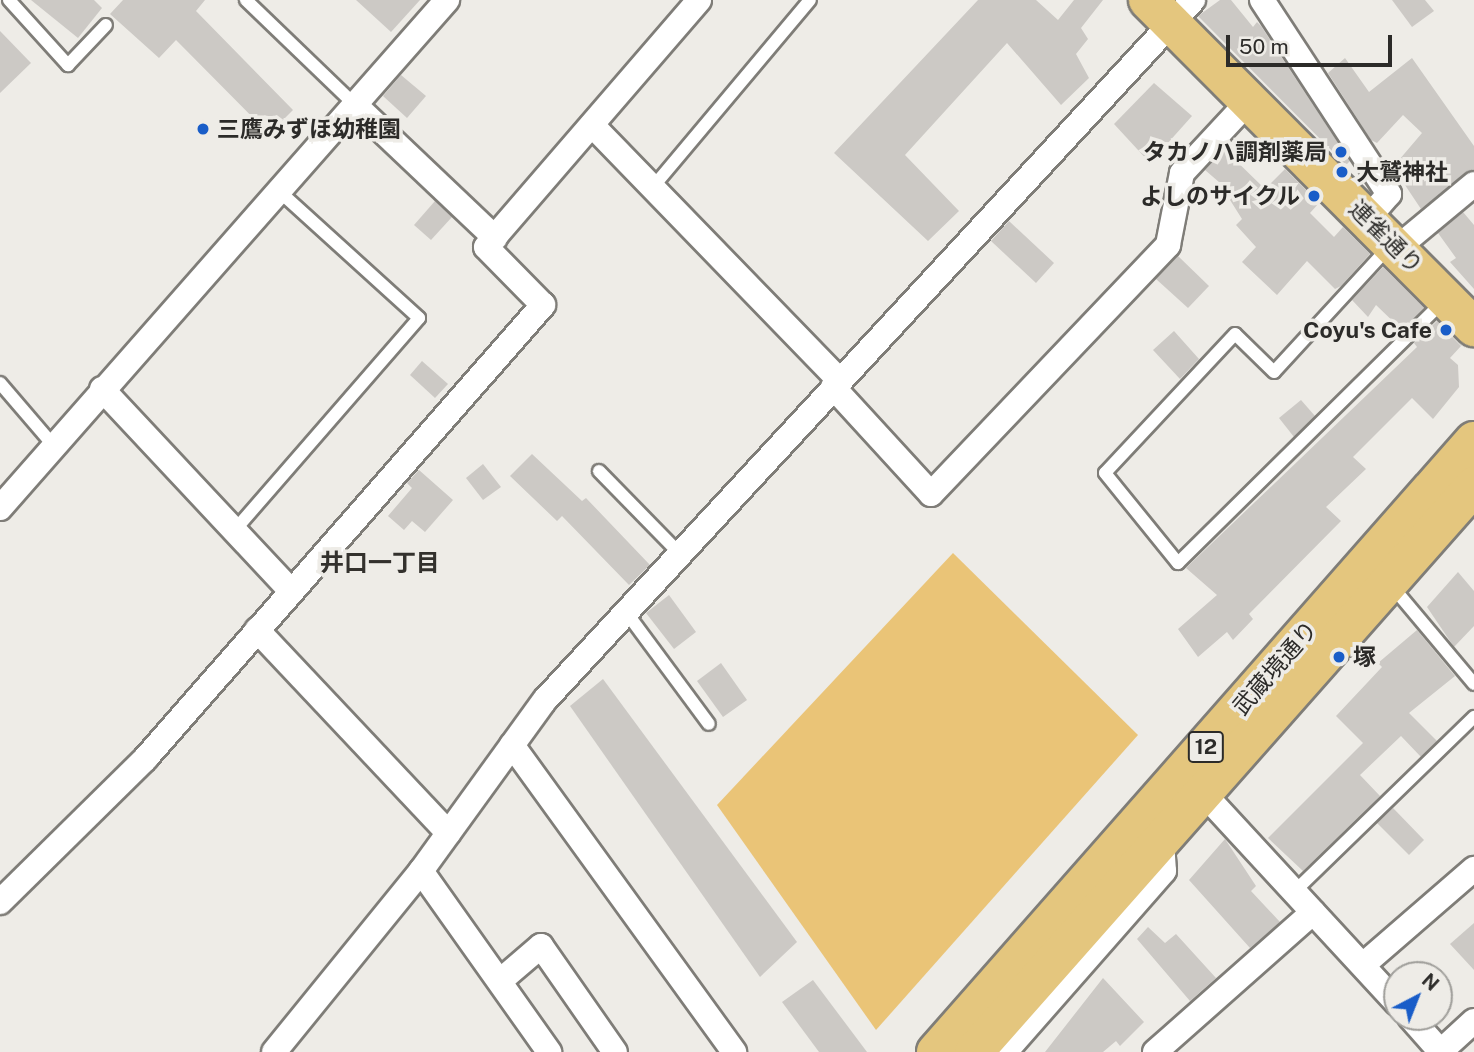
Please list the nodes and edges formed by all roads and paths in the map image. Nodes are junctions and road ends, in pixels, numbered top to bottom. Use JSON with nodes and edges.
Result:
{"nodes":[{"id":1,"x":9,"y":0,"type":"edge"},
{"id":2,"x":246,"y":0,"type":"edge"},
{"id":3,"x":447,"y":0,"type":"edge"},
{"id":4,"x":699,"y":0,"type":"edge"},
{"id":5,"x":810,"y":0,"type":"edge"},
{"id":6,"x":1267,"y":2,"type":"edge"},
{"id":7,"x":1170,"y":7,"type":"edge"},
{"id":8,"x":106,"y":25,"type":"dead end"},
{"id":9,"x":1249,"y":101,"type":"junction"},
{"id":10,"x":355,"y":105,"type":"junction"},
{"id":11,"x":592,"y":125,"type":"junction"},
{"id":12,"x":1474,"y":184,"type":"edge"},
{"id":13,"x":653,"y":187,"type":"junction"},
{"id":14,"x":279,"y":191,"type":"junction"},
{"id":15,"x":495,"y":237,"type":"junction"},
{"id":16,"x":1385,"y":237,"type":"junction"},
{"id":17,"x":1447,"y":298,"type":"junction"},
{"id":18,"x":1474,"y":327,"type":"edge"},
{"id":19,"x":0,"y":383,"type":"edge"},
{"id":20,"x":836,"y":383,"type":"junction"},
{"id":21,"x":102,"y":389,"type":"junction"},
{"id":22,"x":1474,"y":440,"type":"edge"},
{"id":23,"x":54,"y":446,"type":"junction"},
{"id":24,"x":599,"y":471,"type":"dead end"},
{"id":25,"x":1474,"y":486,"type":"edge"},
{"id":26,"x":0,"y":508,"type":"edge"},
{"id":27,"x":234,"y":531,"type":"junction"},
{"id":28,"x":680,"y":554,"type":"junction"},
{"id":29,"x":1388,"y":583,"type":"junction"},
{"id":30,"x":290,"y":590,"type":"junction"},
{"id":31,"x":626,"y":612,"type":"junction"},
{"id":32,"x":257,"y":630,"type":"junction"},
{"id":33,"x":1474,"y":684,"type":"edge"},
{"id":34,"x":1474,"y":717,"type":"edge"},
{"id":35,"x":709,"y":724,"type":"dead end"},
{"id":36,"x":512,"y":745,"type":"junction"},
{"id":37,"x":1203,"y":793,"type":"junction"},
{"id":38,"x":448,"y":833,"type":"junction"},
{"id":39,"x":1162,"y":839,"type":"junction"},
{"id":40,"x":1474,"y":869,"type":"edge"},
{"id":41,"x":421,"y":871,"type":"junction"},
{"id":42,"x":1295,"y":891,"type":"junction"},
{"id":43,"x":0,"y":902,"type":"edge"},
{"id":44,"x":1314,"y":912,"type":"junction"},
{"id":45,"x":1363,"y":965,"type":"junction"},
{"id":46,"x":500,"y":981,"type":"junction"},
{"id":47,"x":1383,"y":987,"type":"edge"},
{"id":48,"x":1474,"y":1021,"type":"edge"},
{"id":49,"x":1422,"y":1031,"type":"edge"},
{"id":50,"x":274,"y":1052,"type":"edge"},
{"id":51,"x":549,"y":1052,"type":"edge"},
{"id":52,"x":615,"y":1052,"type":"edge"},
{"id":53,"x":734,"y":1052,"type":"edge"},
{"id":54,"x":936,"y":1052,"type":"edge"},
{"id":55,"x":974,"y":1052,"type":"edge"},
{"id":56,"x":1005,"y":1052,"type":"edge"},
{"id":57,"x":1155,"y":1052,"type":"edge"},
{"id":58,"x":1440,"y":1052,"type":"edge"}],
"edges":[{"from":1,"to":8,"type":"lane"},
{"from":2,"to":10,"type":"lane"},
{"from":3,"to":10,"type":"street"},
{"from":4,"to":11,"type":"street"},
{"from":5,"to":13,"type":"lane"},
{"from":6,"to":16,"type":"street"},
{"from":7,"to":9,"type":"main road","name":"連雀通り"},
{"from":7,"to":20,"type":"street"},
{"from":9,"to":16,"type":"main road","name":"連雀通り"},
{"from":9,"to":20,"type":"street"},
{"from":10,"to":14,"type":"street"},
{"from":10,"to":15,"type":"street"},
{"from":11,"to":13,"type":"street"},
{"from":11,"to":15,"type":"street"},
{"from":12,"to":16,"type":"street"},
{"from":13,"to":20,"type":"street"},
{"from":14,"to":21,"type":"street"},
{"from":14,"to":27,"type":"lane"},
{"from":15,"to":30,"type":"street"},
{"from":16,"to":17,"type":"main road","name":"連雀通り"},
{"from":16,"to":17,"type":"lane"},
{"from":17,"to":18,"type":"main road","name":"連雀通り"},
{"from":19,"to":23,"type":"lane"},
{"from":20,"to":28,"type":"street"},
{"from":21,"to":23,"type":"street"},
{"from":21,"to":27,"type":"street"},
{"from":22,"to":54,"type":"main road","name":"武蔵境通り","number":"12"},
{"from":23,"to":26,"type":"street"},
{"from":24,"to":28,"type":"lane"},
{"from":25,"to":29,"type":"main road","name":"武蔵境通り","number":"12"},
{"from":27,"to":30,"type":"street"},
{"from":28,"to":31,"type":"street"},
{"from":29,"to":33,"type":"lane"},
{"from":29,"to":37,"type":"main road","name":"武蔵境通り","number":"12"},
{"from":30,"to":32,"type":"street"},
{"from":31,"to":35,"type":"lane"},
{"from":31,"to":36,"type":"street"},
{"from":32,"to":38,"type":"street"},
{"from":32,"to":43,"type":"street"},
{"from":34,"to":42,"type":"lane"},
{"from":36,"to":38,"type":"street"},
{"from":36,"to":53,"type":"street"},
{"from":37,"to":39,"type":"main road","name":"武蔵境通り","number":"12"},
{"from":37,"to":42,"type":"street"},
{"from":38,"to":41,"type":"street"},
{"from":39,"to":55,"type":"main road","name":"武蔵境通り","number":"12"},
{"from":39,"to":56,"type":"street"},
{"from":40,"to":45,"type":"street"},
{"from":41,"to":46,"type":"street"},
{"from":41,"to":50,"type":"street"},
{"from":42,"to":44,"type":"street"},
{"from":44,"to":45,"type":"street"},
{"from":44,"to":57,"type":"street"},
{"from":45,"to":47,"type":"street"},
{"from":46,"to":51,"type":"street"},
{"from":46,"to":52,"type":"street"},
{"from":48,"to":58,"type":"street"},
{"from":49,"to":58,"type":"street"}]}
